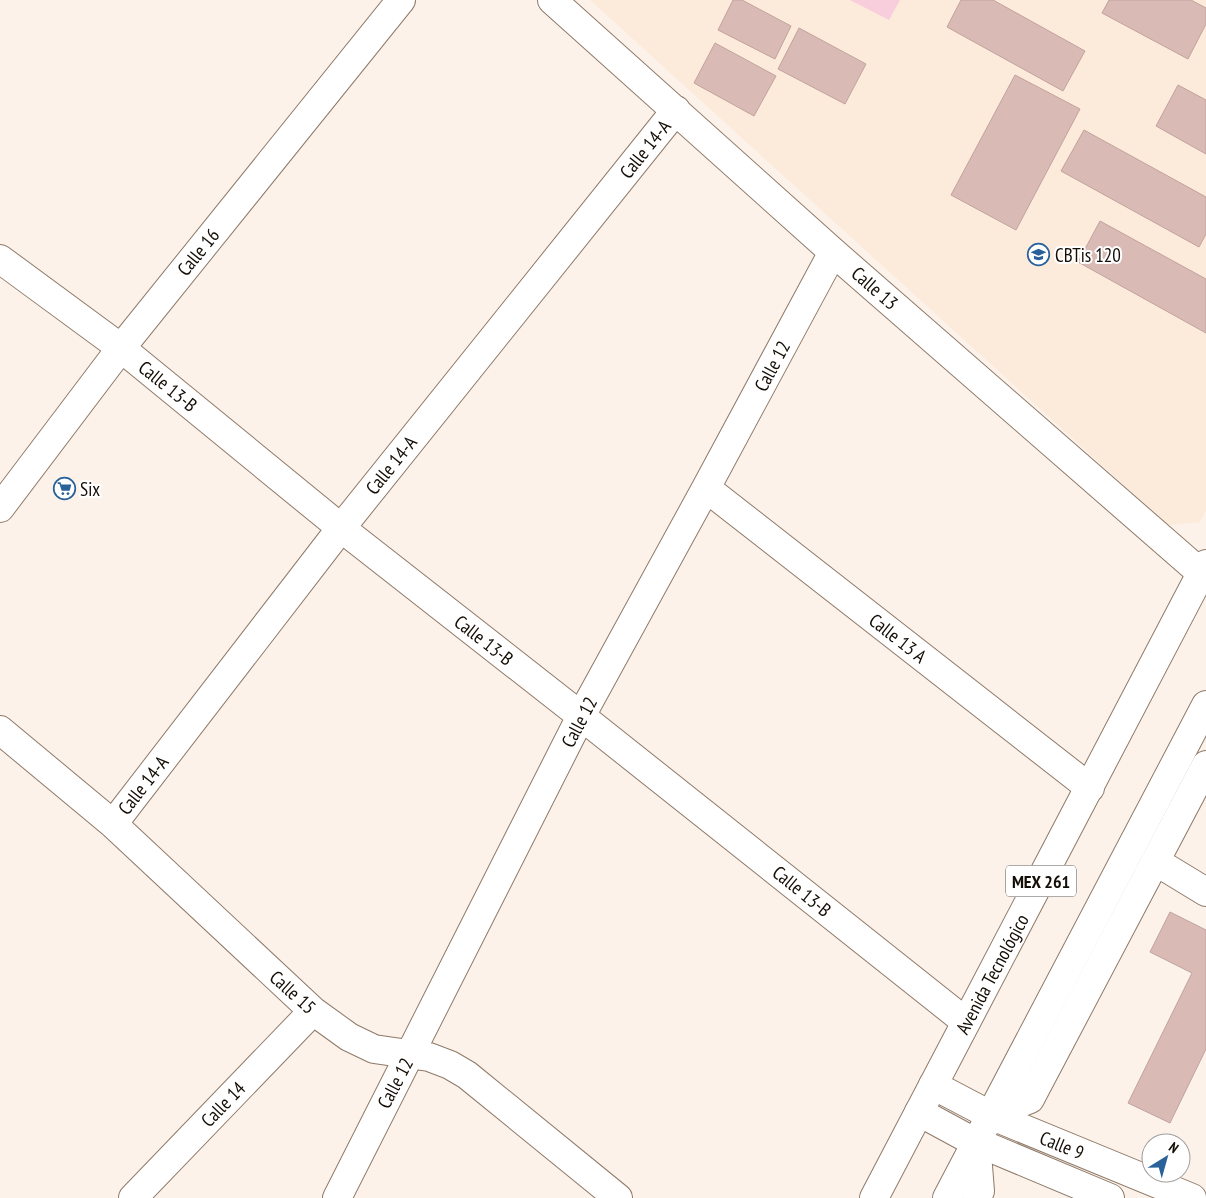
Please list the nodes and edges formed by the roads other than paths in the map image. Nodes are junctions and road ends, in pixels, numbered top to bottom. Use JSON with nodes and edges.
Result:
{"nodes":[{"id":1,"x":401,"y":0,"type":"edge"},
{"id":2,"x":552,"y":0,"type":"edge"},
{"id":3,"x":676,"y":110,"type":"junction"},
{"id":4,"x":833,"y":252,"type":"junction"},
{"id":5,"x":0,"y":259,"type":"edge"},
{"id":6,"x":121,"y":348,"type":"junction"},
{"id":7,"x":706,"y":488,"type":"junction"},
{"id":8,"x":0,"y":508,"type":"edge"},
{"id":9,"x":340,"y":528,"type":"junction"},
{"id":10,"x":1204,"y":568,"type":"edge"},
{"id":11,"x":1206,"y":705,"type":"edge"},
{"id":12,"x":581,"y":716,"type":"junction"},
{"id":13,"x":0,"y":730,"type":"edge"},
{"id":14,"x":1206,"y":765,"type":"edge"},
{"id":15,"x":1090,"y":788,"type":"junction"},
{"id":16,"x":113,"y":824,"type":"junction"},
{"id":17,"x":1155,"y":861,"type":"junction"},
{"id":18,"x":1206,"y":892,"type":"edge"},
{"id":19,"x":1051,"y":1001,"type":"junction"},
{"id":20,"x":313,"y":1011,"type":"junction"},
{"id":21,"x":1076,"y":1013,"type":"junction"},
{"id":22,"x":966,"y":1022,"type":"junction"},
{"id":23,"x":411,"y":1053,"type":"junction"},
{"id":24,"x":933,"y":1085,"type":"junction"},
{"id":25,"x":919,"y":1112,"type":"junction"},
{"id":26,"x":990,"y":1115,"type":"junction"},
{"id":27,"x":976,"y":1141,"type":"junction"},
{"id":28,"x":133,"y":1198,"type":"edge"},
{"id":29,"x":337,"y":1198,"type":"edge"},
{"id":30,"x":618,"y":1198,"type":"edge"},
{"id":31,"x":874,"y":1198,"type":"edge"},
{"id":32,"x":947,"y":1198,"type":"edge"},
{"id":33,"x":977,"y":1198,"type":"edge"},
{"id":34,"x":1110,"y":1198,"type":"edge"},
{"id":35,"x":1192,"y":1198,"type":"edge"}],
"edges":[{"from":1,"to":6,"type":"street","name":"Calle 16"},
{"from":2,"to":3,"type":"street","name":"Calle 13"},
{"from":3,"to":4,"type":"street","name":"Calle 13"},
{"from":3,"to":9,"type":"street","name":"Calle 14-A"},
{"from":4,"to":7,"type":"street","name":"Calle 12"},
{"from":4,"to":10,"type":"street","name":"Calle 13"},
{"from":5,"to":6,"type":"street","name":"Calle 13-B"},
{"from":6,"to":8,"type":"street","name":"Calle 16"},
{"from":6,"to":9,"type":"street","name":"Calle 13-B"},
{"from":7,"to":12,"type":"street","name":"Calle 12"},
{"from":7,"to":15,"type":"street","name":"Calle 13 A"},
{"from":9,"to":12,"type":"street","name":"Calle 13-B"},
{"from":9,"to":16,"type":"street","name":"Calle 14-A"},
{"from":10,"to":15,"type":"street","name":"Avenida Tecnológico","number":"MEX 261"},
{"from":11,"to":19,"type":"street","number":"MEX 261"},
{"from":12,"to":22,"type":"street","name":"Calle 13-B"},
{"from":12,"to":23,"type":"street","name":"Calle 12"},
{"from":13,"to":16,"type":"street","name":"Calle 15"},
{"from":14,"to":17,"type":"street"},
{"from":15,"to":22,"type":"street","name":"Avenida Tecnológico","number":"MEX 261"},
{"from":16,"to":20,"type":"street","name":"Calle 15"},
{"from":17,"to":18,"type":"street"},
{"from":17,"to":21,"type":"street"},
{"from":19,"to":21,"type":"street"},
{"from":19,"to":26,"type":"street","number":"MEX 261"},
{"from":20,"to":23,"type":"street","name":"Calle 15"},
{"from":20,"to":28,"type":"street","name":"Calle 14"},
{"from":21,"to":26,"type":"street"},
{"from":22,"to":24,"type":"street","name":"Avenida Tecnológico","number":"MEX 261"},
{"from":23,"to":29,"type":"street","name":"Calle 12"},
{"from":23,"to":30,"type":"street","name":"Calle 15"},
{"from":24,"to":25,"type":"street","name":"Avenida Tecnológico","number":"MEX 261"},
{"from":24,"to":26,"type":"street","name":"Calle 9"},
{"from":25,"to":27,"type":"street","name":"Calle 9"},
{"from":25,"to":31,"type":"street","name":"Avenida Tecnológico","number":"MEX 261"},
{"from":26,"to":27,"type":"street","number":"MEX 261"},
{"from":26,"to":35,"type":"street","name":"Calle 9"},
{"from":27,"to":32,"type":"street","number":"MEX 261"},
{"from":27,"to":33,"type":"street"},
{"from":27,"to":34,"type":"street","name":"Calle 9"}]}
